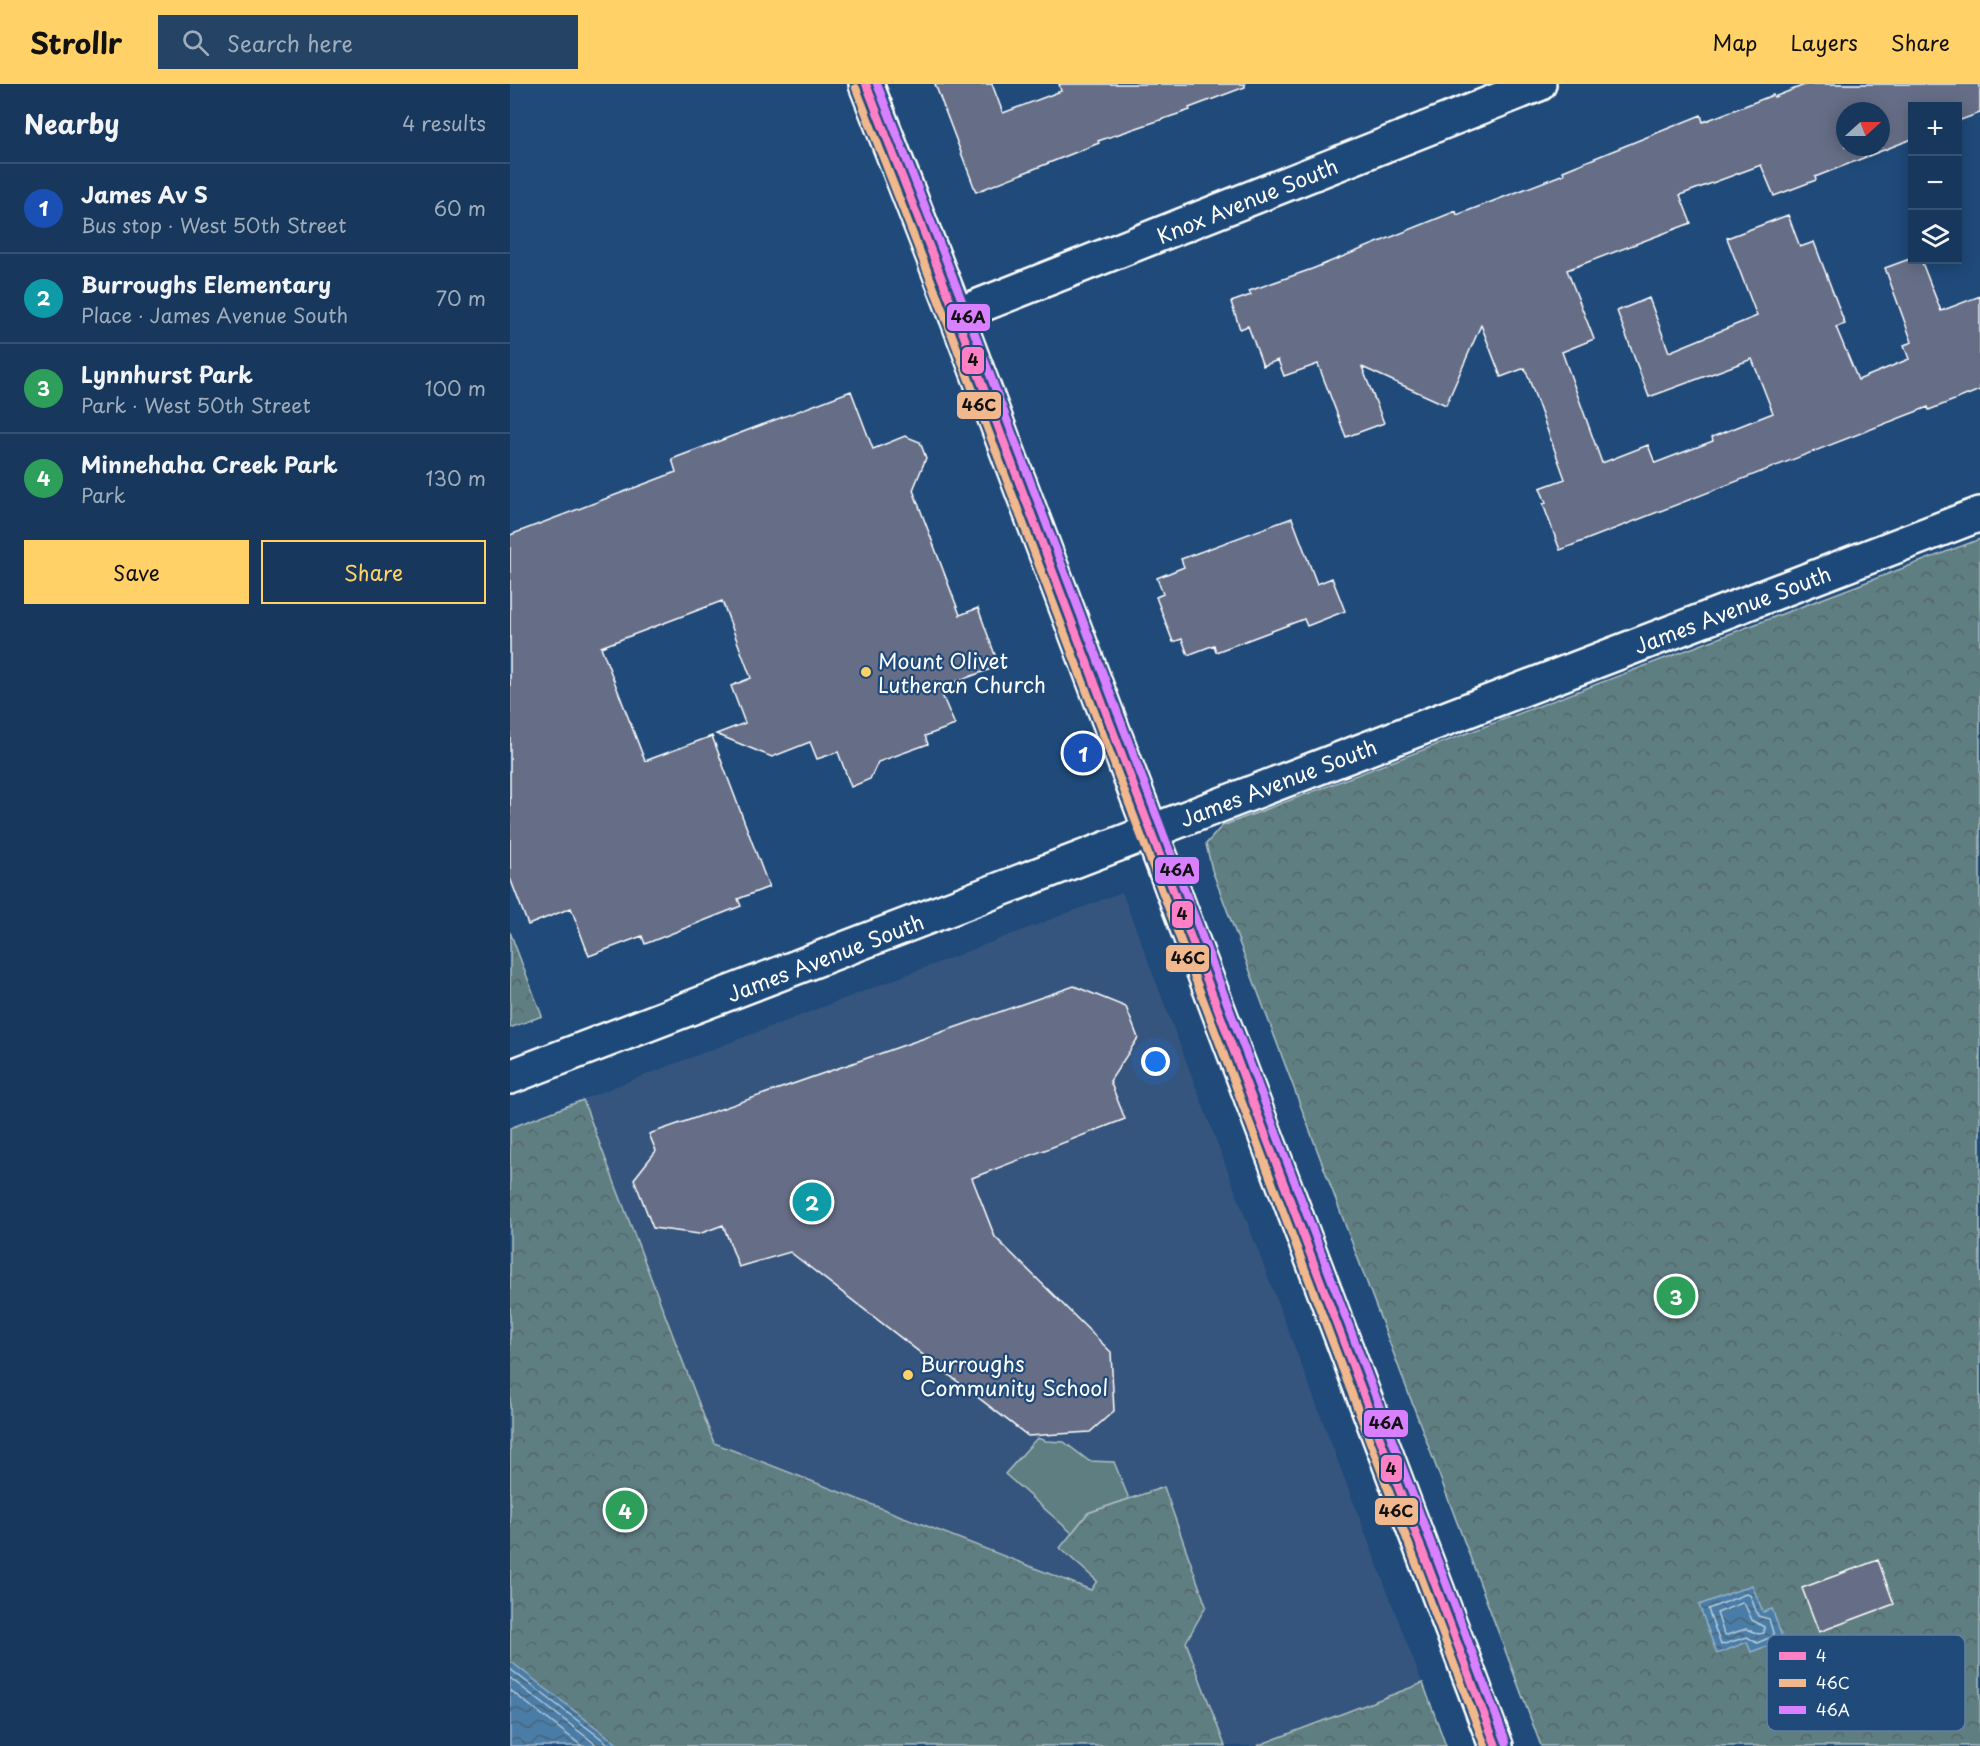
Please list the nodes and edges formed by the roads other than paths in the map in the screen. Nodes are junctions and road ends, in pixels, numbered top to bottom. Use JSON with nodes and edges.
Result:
{"nodes":[{"id":1,"x":866,"y":84,"type":"edge"},
{"id":2,"x":1539,"y":84,"type":"edge"},
{"id":3,"x":956,"y":315,"type":"junction"},
{"id":4,"x":1980,"y":514,"type":"edge"},
{"id":5,"x":1150,"y":832,"type":"junction"},
{"id":6,"x":510,"y":1077,"type":"edge"},
{"id":7,"x":1496,"y":1746,"type":"edge"}],
"edges":[{"from":1,"to":3,"type":"street"},
{"from":2,"to":3,"type":"street","name":"Knox Avenue South"},
{"from":3,"to":5,"type":"street"},
{"from":4,"to":5,"type":"street","name":"James Avenue South"},
{"from":5,"to":6,"type":"street","name":"James Avenue South"},
{"from":5,"to":7,"type":"street"}]}
